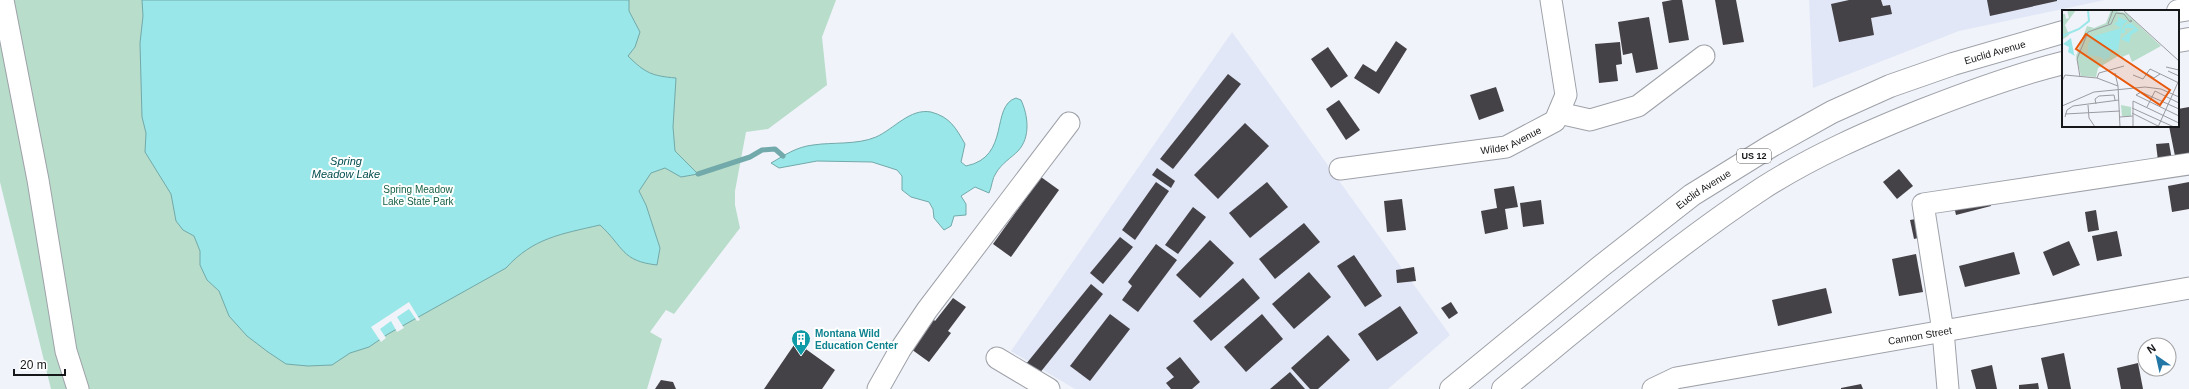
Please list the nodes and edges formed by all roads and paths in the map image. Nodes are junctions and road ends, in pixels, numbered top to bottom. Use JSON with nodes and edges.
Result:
{"nodes":[{"id":1,"x":3,"y":0,"type":"edge"},
{"id":2,"x":1550,"y":0,"type":"edge"},
{"id":3,"x":2189,"y":9,"type":"edge"},
{"id":4,"x":2179,"y":11,"type":"edge"},
{"id":5,"x":2062,"y":32,"type":"edge"},
{"id":6,"x":2189,"y":39,"type":"edge"},
{"id":7,"x":2179,"y":41,"type":"edge"},
{"id":8,"x":1704,"y":56,"type":"dead end"},
{"id":9,"x":2062,"y":63,"type":"edge"},
{"id":10,"x":1559,"y":113,"type":"junction"},
{"id":11,"x":1069,"y":123,"type":"dead end"},
{"id":12,"x":2189,"y":164,"type":"edge"},
{"id":13,"x":1340,"y":169,"type":"dead end"},
{"id":14,"x":1600,"y":267,"type":"junction"},
{"id":15,"x":2189,"y":288,"type":"edge"},
{"id":16,"x":1623,"y":292,"type":"junction"},
{"id":17,"x":1943,"y":331,"type":"junction"},
{"id":18,"x":997,"y":358,"type":"dead end"},
{"id":19,"x":78,"y":389,"type":"edge"},
{"id":20,"x":878,"y":389,"type":"edge"},
{"id":21,"x":1049,"y":389,"type":"edge"},
{"id":22,"x":1451,"y":389,"type":"edge"},
{"id":23,"x":1503,"y":389,"type":"edge"},
{"id":24,"x":1653,"y":389,"type":"edge"},
{"id":25,"x":1948,"y":389,"type":"edge"}],
"edges":[{"from":1,"to":19,"type":"street"},
{"from":2,"to":10,"type":"street","name":"Wilder Avenue"},
{"from":3,"to":4,"type":"highway"},
{"from":5,"to":14,"type":"highway","name":"Euclid Avenue","number":"US 12"},
{"from":6,"to":7,"type":"highway"},
{"from":8,"to":10,"type":"street"},
{"from":9,"to":16,"type":"highway"},
{"from":10,"to":13,"type":"street","name":"Wilder Avenue"},
{"from":11,"to":20,"type":"street"},
{"from":12,"to":17,"type":"street"},
{"from":14,"to":16,"type":"highway"},
{"from":14,"to":22,"type":"highway","name":"Euclid Avenue","number":"US 12"},
{"from":15,"to":17,"type":"street","name":"Cannon Street"},
{"from":16,"to":23,"type":"highway"},
{"from":17,"to":24,"type":"street","name":"Cannon Street"},
{"from":17,"to":25,"type":"street"},
{"from":18,"to":21,"type":"street"}]}
